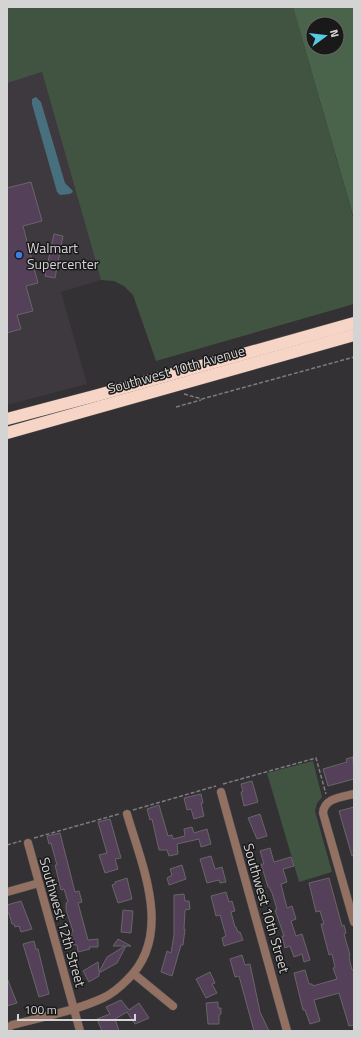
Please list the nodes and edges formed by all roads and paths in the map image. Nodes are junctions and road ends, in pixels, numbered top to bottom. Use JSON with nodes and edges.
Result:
{"nodes":[{"id":1,"x":354,"y":322,"type":"edge"},
{"id":2,"x":354,"y":335,"type":"edge"},
{"id":3,"x":354,"y":357,"type":"edge"},
{"id":4,"x":180,"y":393,"type":"dead end"},
{"id":5,"x":202,"y":399,"type":"junction"},
{"id":6,"x":176,"y":407,"type":"dead end"},
{"id":7,"x":7,"y":419,"type":"edge"},
{"id":8,"x":7,"y":433,"type":"edge"},
{"id":9,"x":221,"y":792,"type":"dead end"},
{"id":10,"x":354,"y":794,"type":"edge"},
{"id":11,"x":326,"y":804,"type":"junction"},
{"id":12,"x":126,"y":813,"type":"junction"},
{"id":13,"x":26,"y":841,"type":"junction"},
{"id":14,"x":7,"y":845,"type":"edge"},
{"id":15,"x":39,"y":882,"type":"junction"},
{"id":16,"x":7,"y":892,"type":"edge"},
{"id":17,"x":354,"y":922,"type":"edge"},
{"id":18,"x":134,"y":974,"type":"junction"},
{"id":19,"x":173,"y":1006,"type":"dead end"},
{"id":20,"x":74,"y":1008,"type":"junction"},
{"id":21,"x":7,"y":1028,"type":"edge"},
{"id":22,"x":80,"y":1031,"type":"edge"},
{"id":23,"x":287,"y":1031,"type":"edge"}],
"edges":[{"from":1,"to":7,"type":"highway","name":"Southwest 10th Avenue"},
{"from":2,"to":8,"type":"highway","name":"Southwest 10th Avenue"},
{"from":3,"to":5,"type":"path"},
{"from":4,"to":5,"type":"path"},
{"from":5,"to":6,"type":"path"},
{"from":9,"to":23,"type":"street","name":"Southwest 10th Street"},
{"from":10,"to":11,"type":"street"},
{"from":11,"to":12,"type":"path"},
{"from":11,"to":17,"type":"street"},
{"from":12,"to":13,"type":"path"},
{"from":12,"to":18,"type":"street"},
{"from":13,"to":14,"type":"path"},
{"from":13,"to":15,"type":"street","name":"Southwest 12th Street"},
{"from":15,"to":16,"type":"street"},
{"from":15,"to":20,"type":"street","name":"Southwest 12th Street"},
{"from":18,"to":19,"type":"street"},
{"from":18,"to":20,"type":"street"},
{"from":20,"to":21,"type":"street"},
{"from":20,"to":22,"type":"street","name":"Southwest 12th Street"}]}
